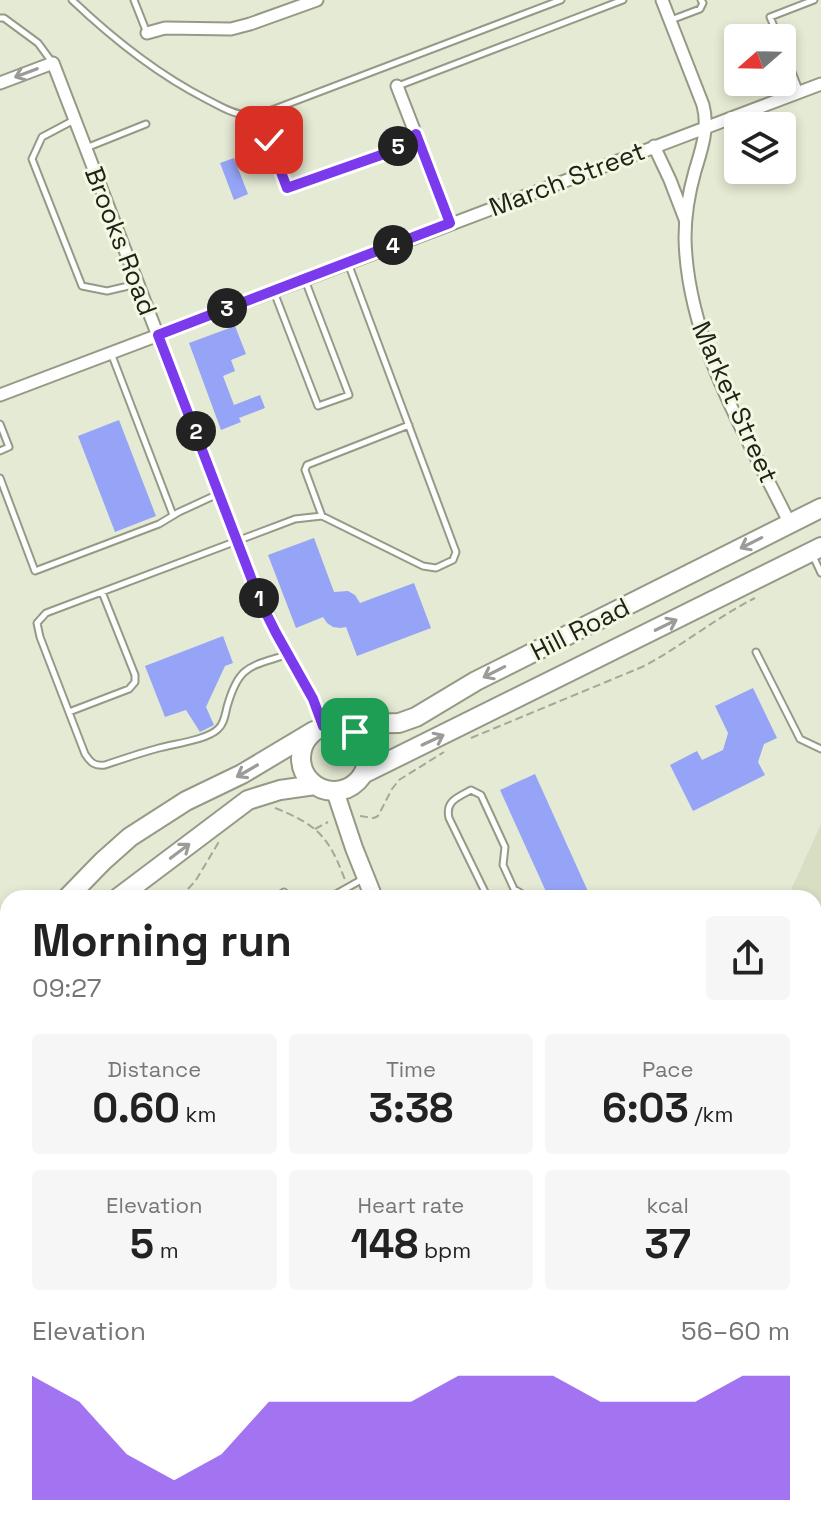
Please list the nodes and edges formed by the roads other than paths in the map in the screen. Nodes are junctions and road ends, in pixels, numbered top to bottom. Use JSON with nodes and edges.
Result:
{"nodes":[{"id":1,"x":72,"y":0,"type":"edge"},
{"id":2,"x":134,"y":0,"type":"edge"},
{"id":3,"x":317,"y":0,"type":"edge"},
{"id":4,"x":561,"y":0,"type":"edge"},
{"id":5,"x":623,"y":0,"type":"edge"},
{"id":6,"x":662,"y":0,"type":"edge"},
{"id":7,"x":701,"y":0,"type":"edge"},
{"id":8,"x":814,"y":0,"type":"edge"},
{"id":9,"x":0,"y":18,"type":"edge"},
{"id":10,"x":670,"y":20,"type":"junction"},
{"id":11,"x":773,"y":24,"type":"edge"},
{"id":12,"x":147,"y":33,"type":"joint"},
{"id":13,"x":53,"y":63,"type":"junction"},
{"id":14,"x":0,"y":83,"type":"edge"},
{"id":15,"x":796,"y":84,"type":"edge"},
{"id":16,"x":821,"y":84,"type":"edge"},
{"id":17,"x":397,"y":86,"type":"joint"},
{"id":18,"x":799,"y":92,"type":"junction"},
{"id":19,"x":74,"y":120,"type":"junction"},
{"id":20,"x":146,"y":124,"type":"dead end"},
{"id":21,"x":705,"y":127,"type":"junction"},
{"id":22,"x":416,"y":134,"type":"junction"},
{"id":23,"x":269,"y":140,"type":"dead end"},
{"id":24,"x":654,"y":146,"type":"junction"},
{"id":25,"x":85,"y":148,"type":"junction"},
{"id":26,"x":450,"y":223,"type":"junction"},
{"id":27,"x":686,"y":223,"type":"junction"},
{"id":28,"x":347,"y":262,"type":"junction"},
{"id":29,"x":304,"y":279,"type":"junction"},
{"id":30,"x":138,"y":283,"type":"junction"},
{"id":31,"x":273,"y":290,"type":"junction"},
{"id":32,"x":158,"y":335,"type":"junction"},
{"id":33,"x":111,"y":353,"type":"junction"},
{"id":34,"x":0,"y":395,"type":"edge"},
{"id":35,"x":0,"y":424,"type":"edge"},
{"id":36,"x":409,"y":425,"type":"junction"},
{"id":37,"x":0,"y":451,"type":"edge"},
{"id":38,"x":0,"y":478,"type":"edge"},
{"id":39,"x":219,"y":493,"type":"junction"},
{"id":40,"x":821,"y":508,"type":"edge"},
{"id":41,"x":173,"y":515,"type":"junction"},
{"id":42,"x":322,"y":516,"type":"junction"},
{"id":43,"x":790,"y":524,"type":"junction"},
{"id":44,"x":237,"y":540,"type":"junction"},
{"id":45,"x":816,"y":550,"type":"edge"},
{"id":46,"x":821,"y":573,"type":"edge"},
{"id":47,"x":102,"y":592,"type":"junction"},
{"id":48,"x":756,"y":652,"type":"dead end"},
{"id":49,"x":289,"y":654,"type":"junction"},
{"id":50,"x":69,"y":712,"type":"junction"},
{"id":51,"x":324,"y":727,"type":"junction"},
{"id":52,"x":821,"y":749,"type":"edge"},
{"id":53,"x":363,"y":774,"type":"junction"},
{"id":54,"x":315,"y":785,"type":"junction"},
{"id":55,"x":335,"y":791,"type":"junction"},
{"id":56,"x":366,"y":877,"type":"junction"},
{"id":57,"x":75,"y":890,"type":"edge"},
{"id":58,"x":129,"y":890,"type":"edge"},
{"id":59,"x":344,"y":890,"type":"edge"},
{"id":60,"x":371,"y":890,"type":"edge"},
{"id":61,"x":484,"y":890,"type":"edge"},
{"id":62,"x":516,"y":890,"type":"edge"}],
"edges":[{"from":1,"to":4,"type":"lane"},
{"from":2,"to":12,"type":"lane"},
{"from":3,"to":12,"type":"street"},
{"from":5,"to":17,"type":"lane"},
{"from":6,"to":10,"type":"street","name":"Market Street"},
{"from":7,"to":10,"type":"lane"},
{"from":8,"to":11,"type":"lane"},
{"from":9,"to":13,"type":"lane"},
{"from":10,"to":21,"type":"street","name":"Market Street"},
{"from":13,"to":14,"type":"street","one_way":true},
{"from":13,"to":19,"type":"street","name":"Brooks Road"},
{"from":15,"to":18,"type":"lane"},
{"from":16,"to":18,"type":"street","name":"March Street"},
{"from":17,"to":22,"type":"street"},
{"from":18,"to":21,"type":"street","name":"March Street"},
{"from":19,"to":25,"type":"street","name":"Brooks Road"},
{"from":19,"to":30,"type":"lane"},
{"from":20,"to":25,"type":"lane"},
{"from":21,"to":24,"type":"street","name":"March Street"},
{"from":21,"to":27,"type":"street","name":"Market Street"},
{"from":22,"to":23,"type":"lane"},
{"from":22,"to":26,"type":"street"},
{"from":24,"to":26,"type":"street","name":"March Street"},
{"from":24,"to":27,"type":"street"},
{"from":25,"to":30,"type":"street","name":"Brooks Road"},
{"from":26,"to":28,"type":"street","name":"March Street"},
{"from":27,"to":43,"type":"street","name":"Market Street"},
{"from":28,"to":29,"type":"street","name":"March Street"},
{"from":28,"to":36,"type":"lane"},
{"from":29,"to":31,"type":"street","name":"March Street"},
{"from":29,"to":31,"type":"lane"},
{"from":30,"to":32,"type":"street","name":"Brooks Road"},
{"from":31,"to":32,"type":"street","name":"March Street"},
{"from":32,"to":33,"type":"street","name":"March Street"},
{"from":32,"to":39,"type":"street","name":"Brooks Road"},
{"from":33,"to":34,"type":"street","name":"March Street"},
{"from":33,"to":41,"type":"lane"},
{"from":35,"to":37,"type":"lane"},
{"from":36,"to":42,"type":"lane"},
{"from":36,"to":42,"type":"lane"},
{"from":38,"to":41,"type":"lane"},
{"from":39,"to":41,"type":"lane"},
{"from":39,"to":44,"type":"street","name":"Brooks Road"},
{"from":40,"to":43,"type":"main road","name":"Hill Road"},
{"from":42,"to":44,"type":"lane"},
{"from":43,"to":51,"type":"main road","name":"Hill Road","one_way":true},
{"from":44,"to":47,"type":"lane"},
{"from":44,"to":49,"type":"street","name":"Brooks Road"},
{"from":45,"to":46,"type":"lane"},
{"from":53,"to":45,"type":"main road","name":"Hill Road","one_way":true},
{"from":47,"to":50,"type":"lane"},
{"from":47,"to":50,"type":"lane"},
{"from":48,"to":52,"type":"lane"},
{"from":49,"to":50,"type":"lane"},
{"from":49,"to":51,"type":"street","name":"Brooks Road"},
{"from":51,"to":53,"type":"main road"},
{"from":51,"to":54,"type":"main road"},
{"from":51,"to":57,"type":"main road","name":"Hill Road","one_way":true},
{"from":53,"to":55,"type":"main road"},
{"from":54,"to":55,"type":"main road"},
{"from":58,"to":54,"type":"main road","one_way":true},
{"from":55,"to":56,"type":"street"},
{"from":56,"to":59,"type":"lane"},
{"from":56,"to":60,"type":"street"},
{"from":61,"to":62,"type":"lane"}]}
